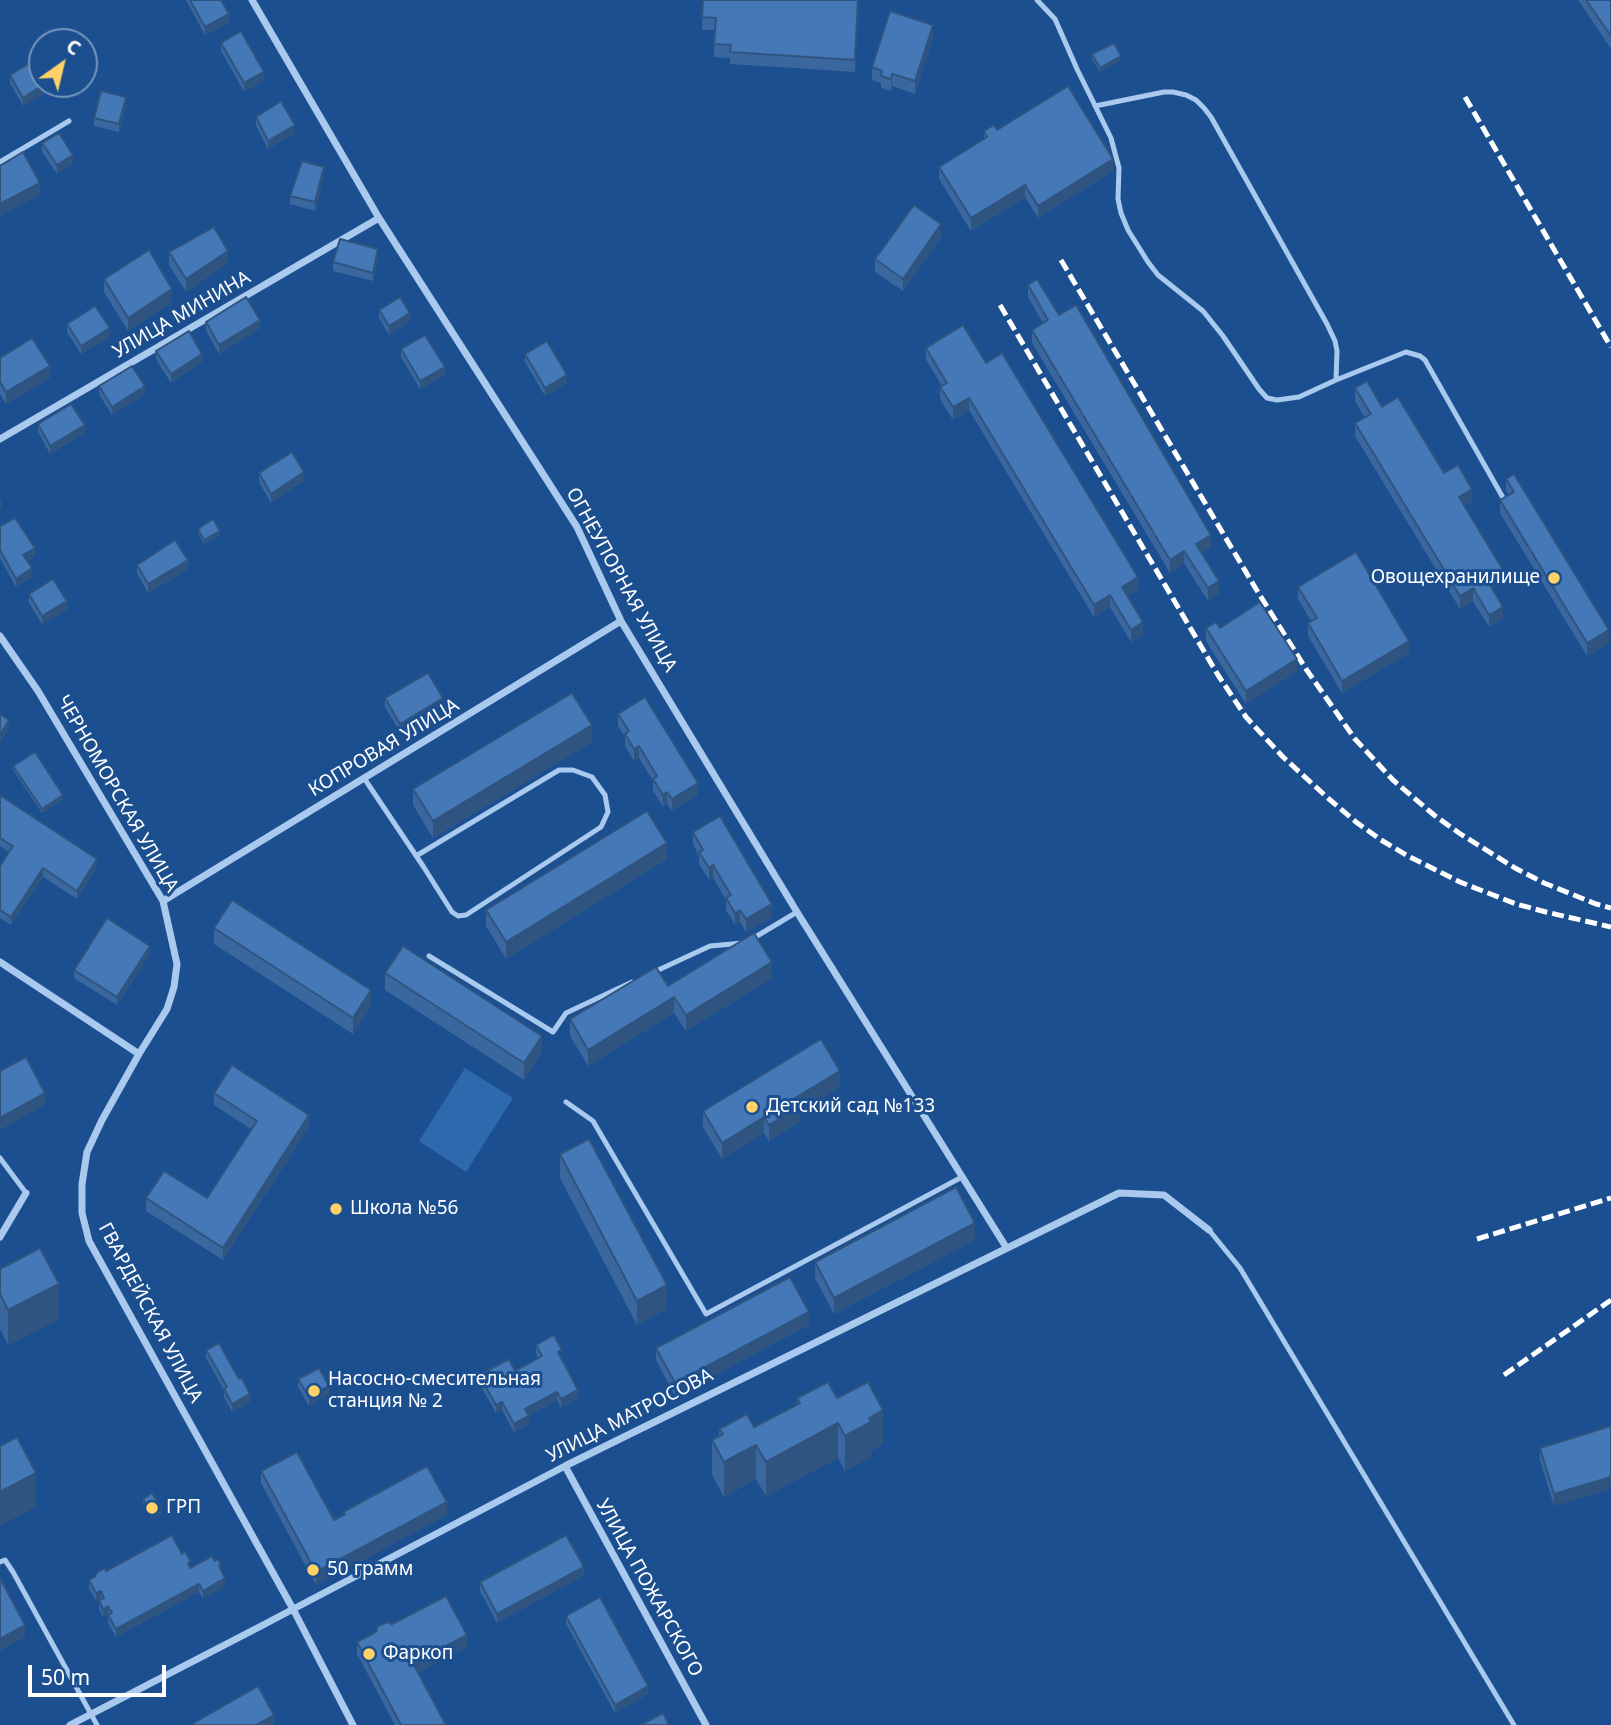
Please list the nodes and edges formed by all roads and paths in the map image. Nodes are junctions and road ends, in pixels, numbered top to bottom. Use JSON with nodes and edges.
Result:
{"nodes":[{"id":1,"x":252,"y":0,"type":"edge"},
{"id":2,"x":1037,"y":0,"type":"edge"},
{"id":3,"x":1096,"y":106,"type":"junction"},
{"id":4,"x":69,"y":121,"type":"dead end"},
{"id":5,"x":0,"y":162,"type":"edge"},
{"id":6,"x":379,"y":218,"type":"junction"},
{"id":7,"x":1336,"y":380,"type":"junction"},
{"id":8,"x":0,"y":439,"type":"edge"},
{"id":9,"x":1506,"y":503,"type":"edge"},
{"id":10,"x":621,"y":621,"type":"junction"},
{"id":11,"x":0,"y":636,"type":"edge"},
{"id":12,"x":364,"y":778,"type":"junction"},
{"id":13,"x":416,"y":856,"type":"junction"},
{"id":14,"x":163,"y":901,"type":"junction"},
{"id":15,"x":797,"y":912,"type":"junction"},
{"id":16,"x":429,"y":956,"type":"dead end"},
{"id":17,"x":0,"y":962,"type":"edge"},
{"id":18,"x":650,"y":974,"type":"edge"},
{"id":19,"x":638,"y":979,"type":"edge"},
{"id":20,"x":139,"y":1054,"type":"junction"},
{"id":21,"x":566,"y":1102,"type":"dead end"},
{"id":22,"x":0,"y":1158,"type":"edge"},
{"id":23,"x":962,"y":1177,"type":"junction"},
{"id":24,"x":26,"y":1193,"type":"joint"},
{"id":25,"x":1209,"y":1230,"type":"joint"},
{"id":26,"x":0,"y":1237,"type":"edge"},
{"id":27,"x":1006,"y":1247,"type":"junction"},
{"id":28,"x":565,"y":1466,"type":"junction"},
{"id":29,"x":0,"y":1562,"type":"edge"},
{"id":30,"x":293,"y":1609,"type":"junction"},
{"id":31,"x":91,"y":1714,"type":"junction"},
{"id":32,"x":69,"y":1725,"type":"edge"},
{"id":33,"x":97,"y":1725,"type":"edge"},
{"id":34,"x":353,"y":1725,"type":"edge"},
{"id":35,"x":706,"y":1725,"type":"edge"},
{"id":36,"x":1514,"y":1725,"type":"edge"}],
"edges":[{"from":1,"to":6,"type":"street","name":"ОГНЕУПОРНАЯ УЛИЦА"},
{"from":2,"to":3,"type":"lane"},
{"from":3,"to":7,"type":"lane"},
{"from":3,"to":7,"type":"lane"},
{"from":4,"to":5,"type":"lane"},
{"from":6,"to":8,"type":"street","name":"УЛИЦА МИНИНА"},
{"from":6,"to":10,"type":"street","name":"ОГНЕУПОРНАЯ УЛИЦА"},
{"from":7,"to":9,"type":"lane"},
{"from":10,"to":12,"type":"street","name":"КОПРОВАЯ УЛИЦА"},
{"from":10,"to":15,"type":"street","name":"ОГНЕУПОРНАЯ УЛИЦА"},
{"from":11,"to":14,"type":"street","name":"ЧЕРНОМОРСКАЯ УЛИЦА"},
{"from":12,"to":13,"type":"lane"},
{"from":12,"to":14,"type":"street","name":"КОПРОВАЯ УЛИЦА"},
{"from":13,"to":13,"type":"lane"},
{"from":14,"to":20,"type":"street","name":"ЧЕРНОМОРСКАЯ УЛИЦА"},
{"from":15,"to":18,"type":"lane"},
{"from":15,"to":23,"type":"street","name":"ОГНЕУПОРНАЯ УЛИЦА"},
{"from":16,"to":19,"type":"lane"},
{"from":17,"to":20,"type":"street"},
{"from":20,"to":30,"type":"street","name":"ГВАРДЕЙСКАЯ УЛИЦА"},
{"from":21,"to":23,"type":"lane"},
{"from":22,"to":24,"type":"lane"},
{"from":23,"to":27,"type":"street","name":"ОГНЕУПОРНАЯ УЛИЦА"},
{"from":24,"to":26,"type":"street"},
{"from":25,"to":27,"type":"street","name":"УЛИЦА МАТРОСОВА"},
{"from":25,"to":36,"type":"lane"},
{"from":27,"to":28,"type":"street","name":"УЛИЦА МАТРОСОВА"},
{"from":28,"to":30,"type":"street","name":"УЛИЦА МАТРОСОВА"},
{"from":28,"to":35,"type":"street","name":"УЛИЦА ПОЖАРСКОГО"},
{"from":29,"to":31,"type":"lane"},
{"from":30,"to":31,"type":"street","name":"УЛИЦА МАТРОСОВА"},
{"from":30,"to":34,"type":"street","name":"ГВАРДЕЙСКАЯ УЛИЦА"},
{"from":31,"to":32,"type":"street","name":"УЛИЦА МАТРОСОВА"},
{"from":31,"to":33,"type":"lane"}]}
